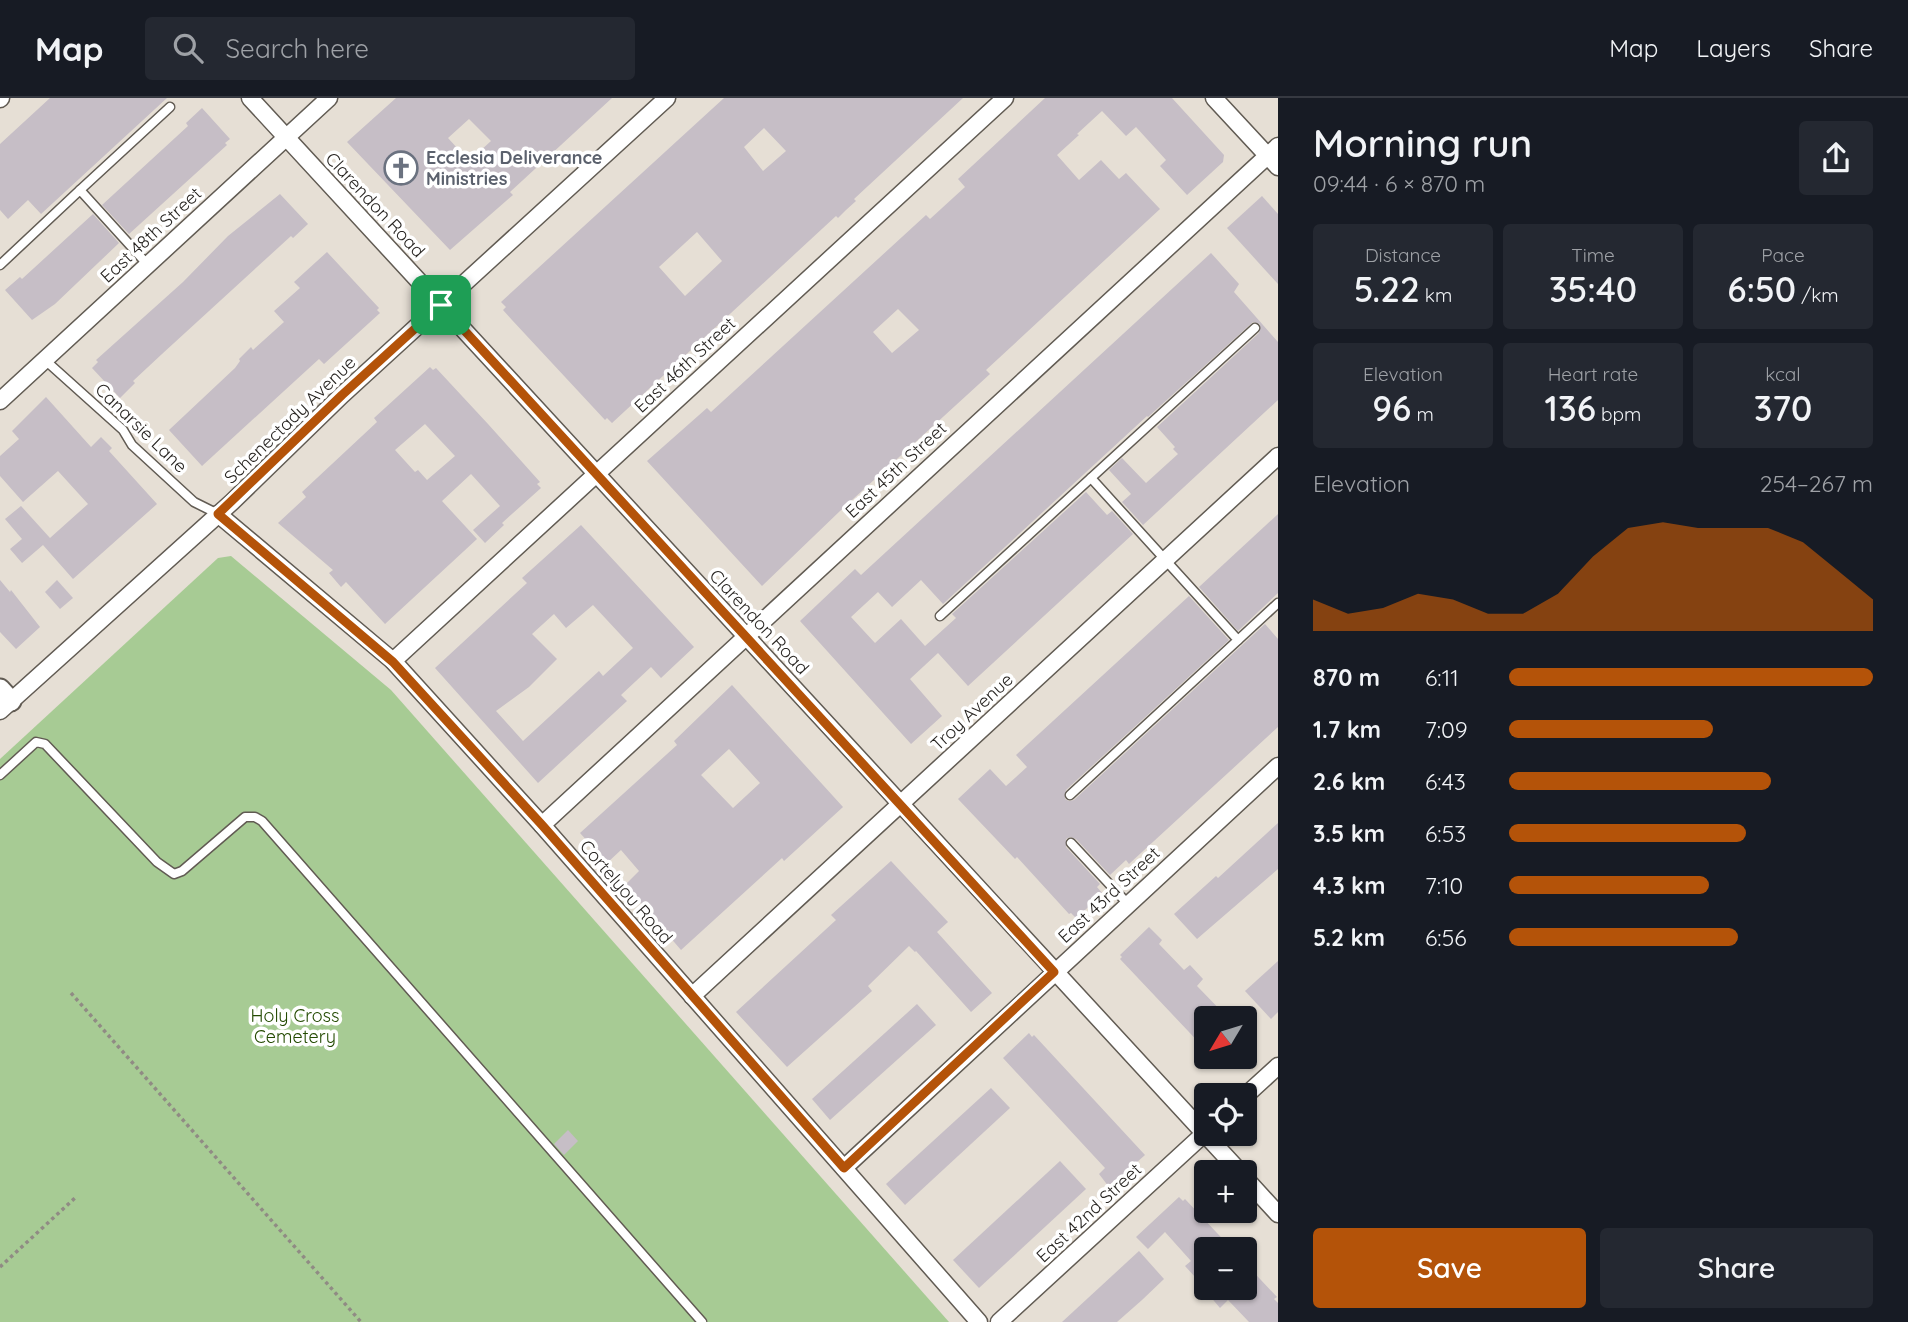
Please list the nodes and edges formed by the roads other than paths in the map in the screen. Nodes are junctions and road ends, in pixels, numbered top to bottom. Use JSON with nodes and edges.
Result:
{"nodes":[{"id":1,"x":250,"y":98,"type":"edge"},
{"id":2,"x":329,"y":98,"type":"edge"},
{"id":3,"x":667,"y":98,"type":"edge"},
{"id":4,"x":1004,"y":98,"type":"edge"},
{"id":5,"x":1214,"y":98,"type":"edge"},
{"id":6,"x":170,"y":107,"type":"dead end"},
{"id":7,"x":286,"y":137,"type":"junction"},
{"id":8,"x":1275,"y":156,"type":"edge"},
{"id":9,"x":80,"y":190,"type":"junction"},
{"id":10,"x":0,"y":265,"type":"edge"},
{"id":11,"x":148,"y":265,"type":"junction"},
{"id":12,"x":441,"y":305,"type":"junction"},
{"id":13,"x":1255,"y":328,"type":"dead end"},
{"id":14,"x":45,"y":359,"type":"junction"},
{"id":15,"x":0,"y":401,"type":"edge"},
{"id":16,"x":1278,"y":456,"type":"edge"},
{"id":17,"x":596,"y":473,"type":"junction"},
{"id":18,"x":1091,"y":478,"type":"junction"},
{"id":19,"x":218,"y":514,"type":"junction"},
{"id":20,"x":1166,"y":560,"type":"junction"},
{"id":21,"x":1278,"y":603,"type":"edge"},
{"id":22,"x":940,"y":616,"type":"dead end"},
{"id":23,"x":745,"y":635,"type":"junction"},
{"id":24,"x":1238,"y":640,"type":"junction"},
{"id":25,"x":393,"y":662,"type":"junction"},
{"id":26,"x":4,"y":701,"type":"edge"},
{"id":27,"x":1278,"y":766,"type":"edge"},
{"id":28,"x":0,"y":775,"type":"edge"},
{"id":29,"x":1069,"y":795,"type":"dead end"},
{"id":30,"x":900,"y":804,"type":"junction"},
{"id":31,"x":542,"y":825,"type":"junction"},
{"id":32,"x":1071,"y":843,"type":"dead end"},
{"id":33,"x":1128,"y":904,"type":"junction"},
{"id":34,"x":1054,"y":972,"type":"junction"},
{"id":35,"x":692,"y":996,"type":"junction"},
{"id":36,"x":1278,"y":1066,"type":"edge"},
{"id":37,"x":1257,"y":1085,"type":"edge"},
{"id":38,"x":1194,"y":1121,"type":"edge"},
{"id":39,"x":1194,"y":1143,"type":"edge"},
{"id":40,"x":1217,"y":1146,"type":"edge"},
{"id":41,"x":1229,"y":1160,"type":"edge"},
{"id":42,"x":844,"y":1168,"type":"junction"},
{"id":43,"x":1257,"y":1191,"type":"edge"},
{"id":44,"x":1278,"y":1214,"type":"edge"},
{"id":45,"x":702,"y":1322,"type":"edge"},
{"id":46,"x":979,"y":1322,"type":"edge"},
{"id":47,"x":999,"y":1322,"type":"edge"}],
"edges":[{"from":1,"to":7,"type":"street","name":"Clarendon Road"},
{"from":2,"to":7,"type":"street","name":"East 48th Street"},
{"from":3,"to":12,"type":"street","name":"Schenectady Avenue"},
{"from":4,"to":17,"type":"street","name":"East 46th Street"},
{"from":5,"to":8,"type":"street"},
{"from":6,"to":9,"type":"lane"},
{"from":7,"to":11,"type":"street","name":"East 48th Street"},
{"from":7,"to":12,"type":"street","name":"Clarendon Road"},
{"from":8,"to":23,"type":"street","name":"East 45th Street"},
{"from":9,"to":10,"type":"lane"},
{"from":9,"to":11,"type":"lane"},
{"from":11,"to":14,"type":"street","name":"East 48th Street"},
{"from":12,"to":17,"type":"street","name":"Clarendon Road"},
{"from":12,"to":19,"type":"street","name":"Schenectady Avenue"},
{"from":13,"to":18,"type":"lane"},
{"from":14,"to":15,"type":"street","name":"East 48th Street"},
{"from":14,"to":19,"type":"lane","name":"Canarsie Lane"},
{"from":16,"to":20,"type":"street","name":"Troy Avenue"},
{"from":17,"to":23,"type":"street","name":"Clarendon Road"},
{"from":17,"to":25,"type":"street","name":"East 46th Street"},
{"from":18,"to":20,"type":"lane"},
{"from":18,"to":22,"type":"lane"},
{"from":19,"to":25,"type":"street","name":"Cortelyou Road"},
{"from":19,"to":26,"type":"street","name":"Schenectady Avenue"},
{"from":20,"to":24,"type":"lane"},
{"from":20,"to":30,"type":"street","name":"Troy Avenue"},
{"from":21,"to":24,"type":"lane"},
{"from":23,"to":30,"type":"street","name":"Clarendon Road"},
{"from":23,"to":31,"type":"street","name":"East 45th Street"},
{"from":24,"to":29,"type":"lane"},
{"from":25,"to":31,"type":"street","name":"Cortelyou Road"},
{"from":27,"to":33,"type":"street","name":"East 43rd Street"},
{"from":28,"to":45,"type":"lane"},
{"from":30,"to":34,"type":"street","name":"Clarendon Road"},
{"from":30,"to":35,"type":"street","name":"Troy Avenue"},
{"from":31,"to":35,"type":"street","name":"Cortelyou Road"},
{"from":32,"to":33,"type":"lane"},
{"from":33,"to":34,"type":"street","name":"East 43rd Street"},
{"from":34,"to":38,"type":"street","name":"Clarendon Road"},
{"from":34,"to":42,"type":"street","name":"East 43rd Street"},
{"from":35,"to":42,"type":"street","name":"Cortelyou Road"},
{"from":36,"to":37,"type":"street"},
{"from":39,"to":47,"type":"street","name":"East 42nd Street"},
{"from":40,"to":41,"type":"street","name":"Clarendon Road"},
{"from":42,"to":46,"type":"street","name":"Cortelyou Road"},
{"from":43,"to":44,"type":"street"}]}
